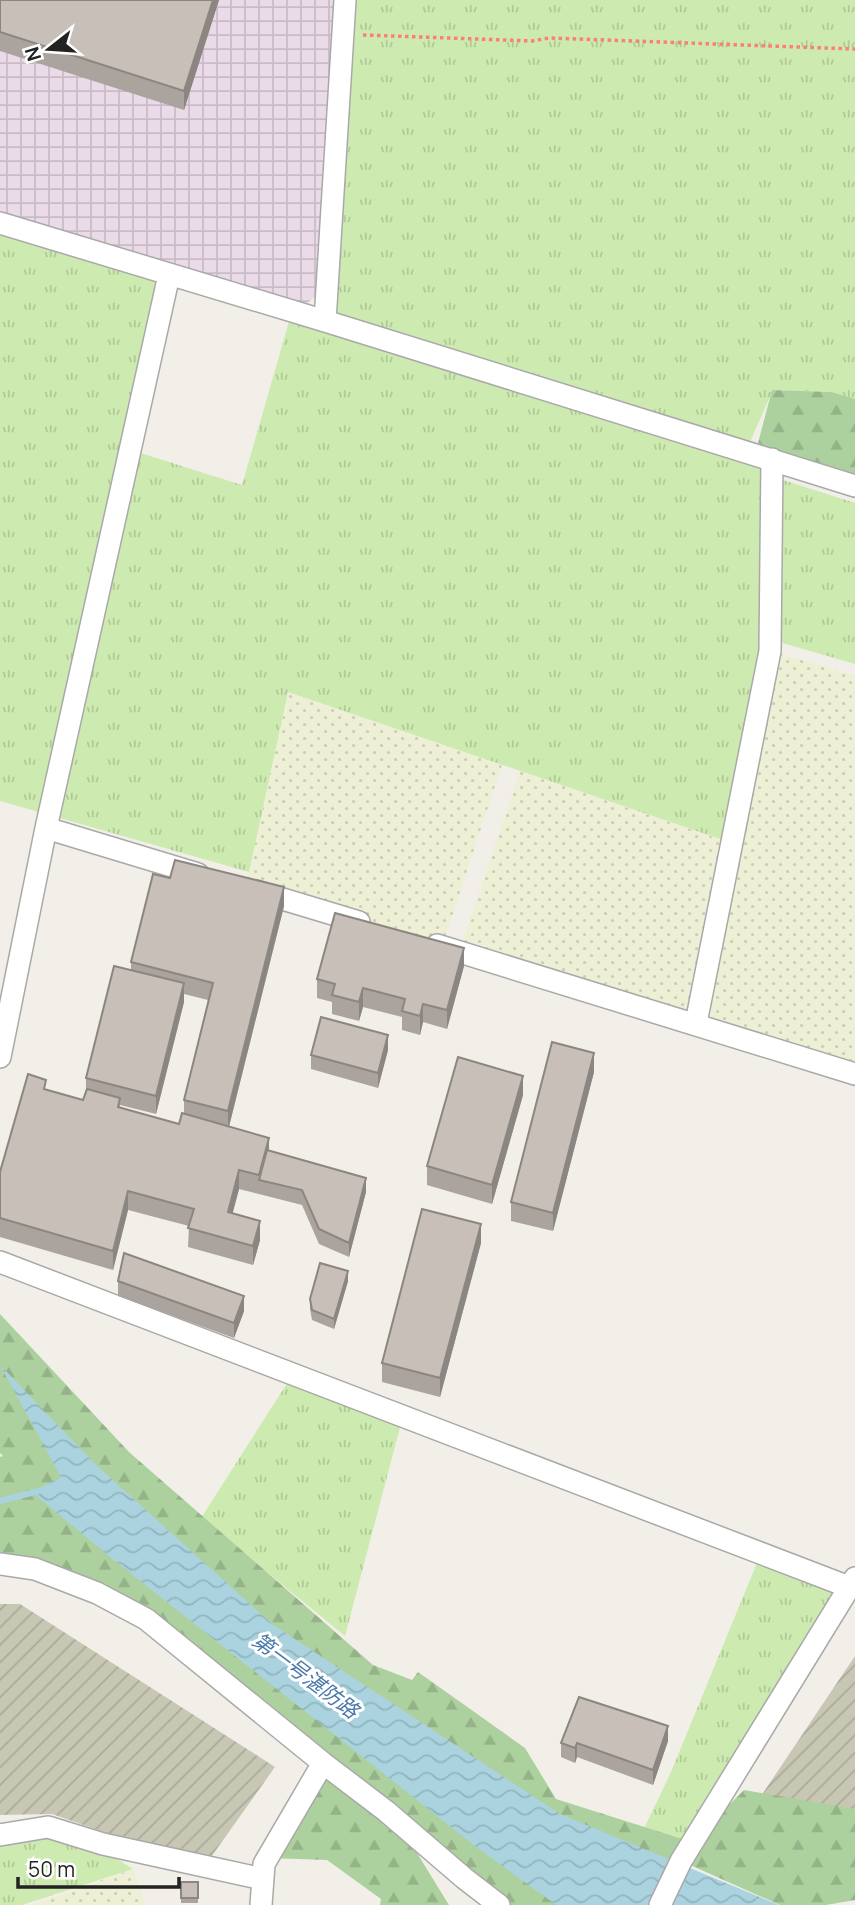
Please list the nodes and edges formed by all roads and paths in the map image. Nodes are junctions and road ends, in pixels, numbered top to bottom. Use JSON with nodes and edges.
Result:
{"nodes":[{"id":1,"x":345,"y":0,"type":"edge"},
{"id":2,"x":344,"y":34,"type":"junction"},
{"id":3,"x":855,"y":49,"type":"edge"},
{"id":4,"x":0,"y":223,"type":"edge"},
{"id":5,"x":169,"y":275,"type":"junction"},
{"id":6,"x":325,"y":321,"type":"junction"},
{"id":7,"x":772,"y":459,"type":"junction"},
{"id":8,"x":855,"y":486,"type":"edge"},
{"id":9,"x":46,"y":828,"type":"junction"},
{"id":10,"x":377,"y":927,"type":"edge"},
{"id":11,"x":416,"y":939,"type":"edge"},
{"id":12,"x":696,"y":1023,"type":"junction"},
{"id":13,"x":0,"y":1057,"type":"edge"},
{"id":14,"x":855,"y":1074,"type":"edge"},
{"id":15,"x":0,"y":1262,"type":"edge"},
{"id":16,"x":0,"y":1564,"type":"edge"},
{"id":17,"x":852,"y":1582,"type":"edge"},
{"id":18,"x":323,"y":1763,"type":"junction"},
{"id":19,"x":0,"y":1835,"type":"edge"},
{"id":20,"x":263,"y":1880,"type":"junction"},
{"id":21,"x":261,"y":1905,"type":"edge"},
{"id":22,"x":499,"y":1905,"type":"edge"},
{"id":23,"x":660,"y":1905,"type":"edge"}],
"edges":[{"from":1,"to":2,"type":"street"},
{"from":2,"to":3,"type":"path"},
{"from":2,"to":6,"type":"street"},
{"from":4,"to":5,"type":"street"},
{"from":5,"to":6,"type":"street"},
{"from":5,"to":9,"type":"street"},
{"from":6,"to":7,"type":"street"},
{"from":7,"to":8,"type":"street"},
{"from":7,"to":12,"type":"street"},
{"from":9,"to":10,"type":"street"},
{"from":9,"to":13,"type":"street"},
{"from":11,"to":12,"type":"street"},
{"from":12,"to":14,"type":"street"},
{"from":15,"to":17,"type":"street"},
{"from":16,"to":18,"type":"street"},
{"from":17,"to":23,"type":"street"},
{"from":18,"to":20,"type":"street"},
{"from":18,"to":22,"type":"street"},
{"from":19,"to":20,"type":"street"},
{"from":20,"to":21,"type":"street"}]}
